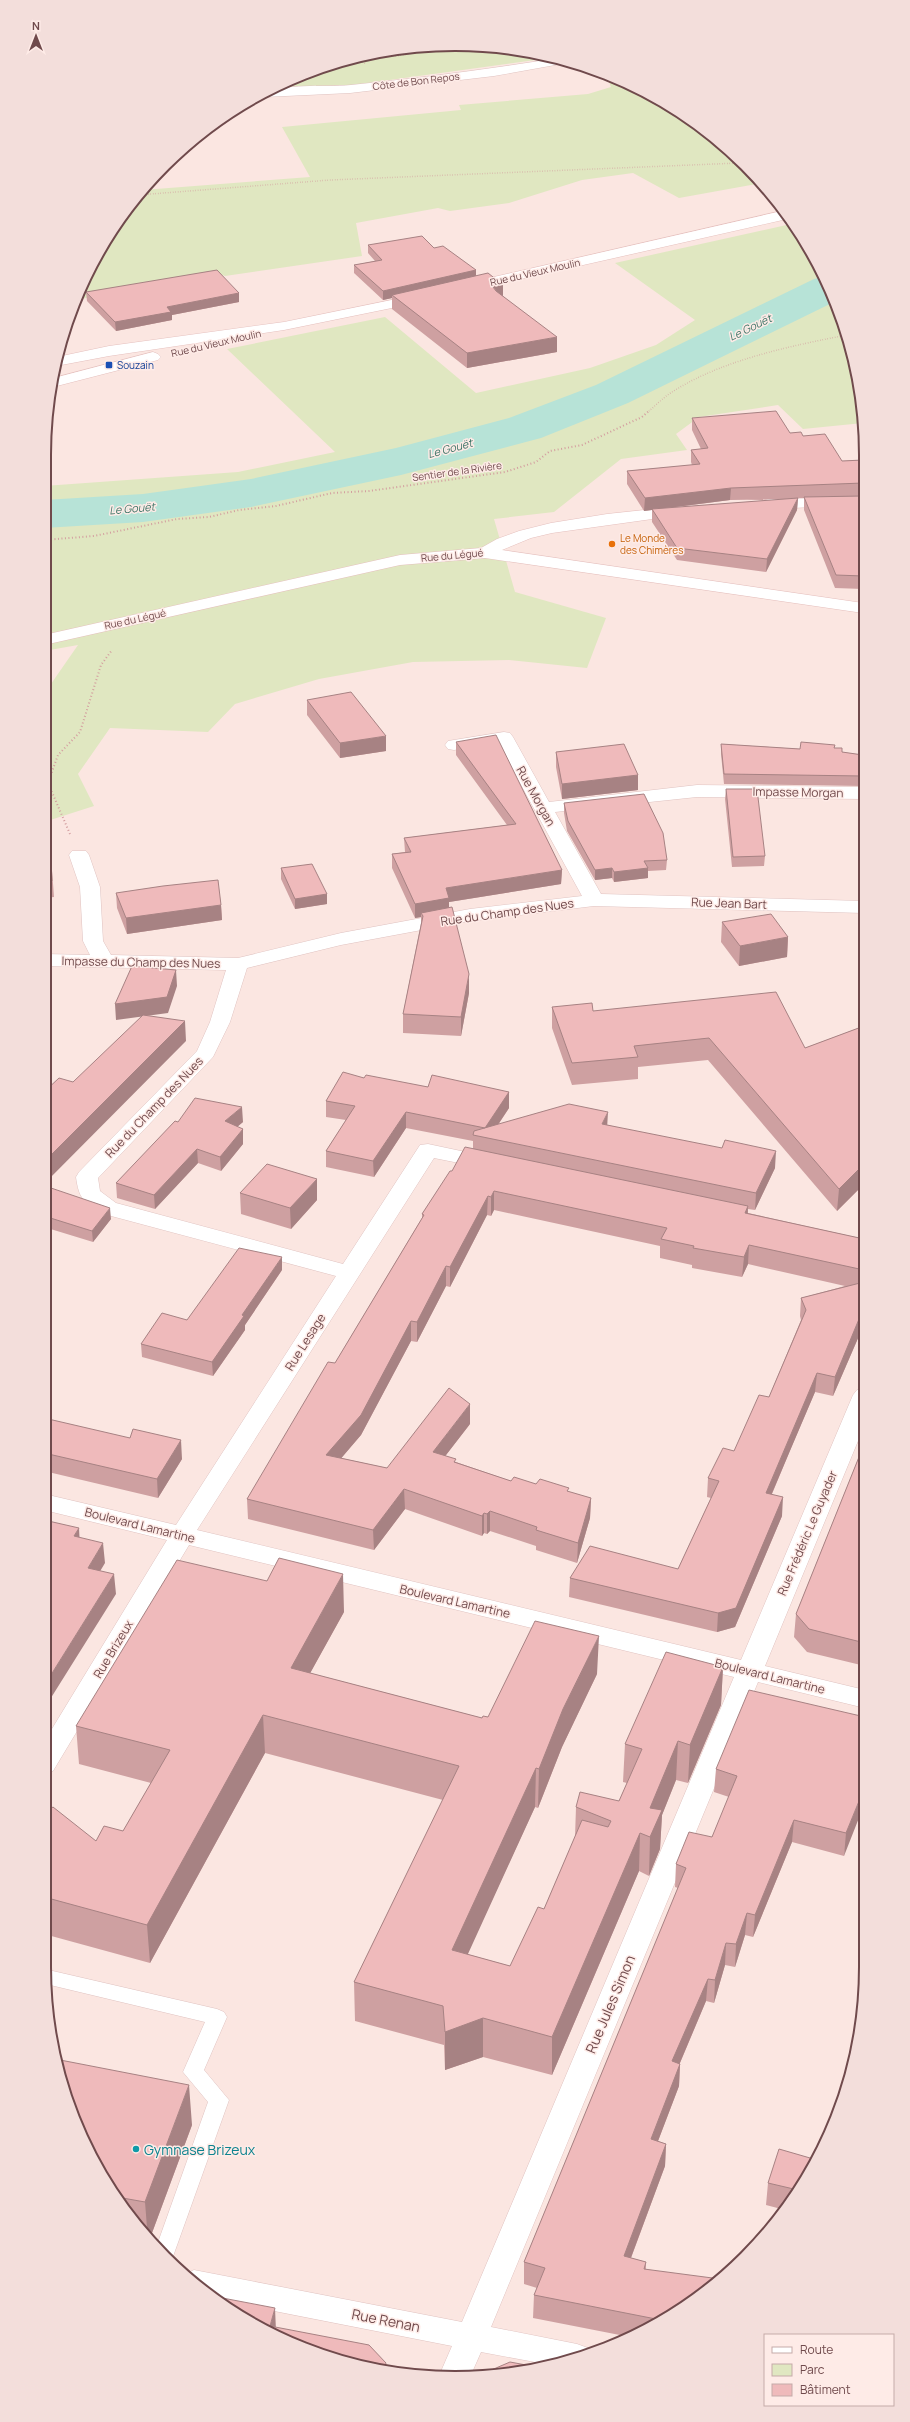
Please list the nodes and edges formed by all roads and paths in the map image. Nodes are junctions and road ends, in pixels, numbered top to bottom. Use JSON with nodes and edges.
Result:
{"nodes":[{"id":1,"x":412,"y":53,"type":"edge"},
{"id":2,"x":393,"y":56,"type":"edge"},
{"id":3,"x":550,"y":63,"type":"edge"},
{"id":4,"x":277,"y":92,"type":"edge"},
{"id":5,"x":734,"y":162,"type":"edge"},
{"id":6,"x":146,"y":194,"type":"edge"},
{"id":7,"x":781,"y":217,"type":"edge"},
{"id":8,"x":456,"y":290,"type":"edge"},
{"id":9,"x":434,"y":295,"type":"edge"},
{"id":10,"x":284,"y":326,"type":"junction"},
{"id":11,"x":841,"y":336,"type":"edge"},
{"id":12,"x":63,"y":361,"type":"edge"},
{"id":13,"x":58,"y":382,"type":"edge"},
{"id":14,"x":847,"y":502,"type":"edge"},
{"id":15,"x":752,"y":505,"type":"edge"},
{"id":16,"x":701,"y":509,"type":"edge"},
{"id":17,"x":51,"y":539,"type":"edge"},
{"id":18,"x":485,"y":554,"type":"junction"},
{"id":19,"x":859,"y":607,"type":"edge"},
{"id":20,"x":51,"y":638,"type":"edge"},
{"id":21,"x":114,"y":647,"type":"dead end"},
{"id":22,"x":454,"y":745,"type":"dead end"},
{"id":23,"x":51,"y":775,"type":"edge"},
{"id":24,"x":51,"y":790,"type":"edge"},
{"id":25,"x":859,"y":793,"type":"edge"},
{"id":26,"x":543,"y":808,"type":"junction"},
{"id":27,"x":79,"y":855,"type":"joint"},
{"id":28,"x":594,"y":900,"type":"junction"},
{"id":29,"x":859,"y":907,"type":"edge"},
{"id":30,"x":51,"y":960,"type":"edge"},
{"id":31,"x":103,"y":960,"type":"junction"},
{"id":32,"x":238,"y":964,"type":"junction"},
{"id":33,"x":506,"y":1166,"type":"edge"},
{"id":34,"x":349,"y":1273,"type":"junction"},
{"id":35,"x":859,"y":1410,"type":"edge"},
{"id":36,"x":51,"y":1504,"type":"edge"},
{"id":37,"x":182,"y":1536,"type":"junction"},
{"id":38,"x":749,"y":1671,"type":"junction"},
{"id":39,"x":859,"y":1698,"type":"edge"},
{"id":40,"x":51,"y":1752,"type":"edge"},
{"id":41,"x":51,"y":1978,"type":"edge"},
{"id":42,"x":166,"y":2250,"type":"edge"},
{"id":43,"x":206,"y":2285,"type":"edge"},
{"id":44,"x":471,"y":2337,"type":"junction"},
{"id":45,"x":567,"y":2355,"type":"edge"},
{"id":46,"x":457,"y":2371,"type":"edge"}],
"edges":[{"from":1,"to":2,"type":"path"},
{"from":3,"to":4,"type":"street","name":"Côte de Bon Repos"},
{"from":5,"to":6,"type":"path"},
{"from":7,"to":8,"type":"street","name":"Rue du Vieux Moulin"},
{"from":9,"to":10,"type":"street","name":"Rue du Vieux Moulin"},
{"from":10,"to":12,"type":"street","name":"Rue du Vieux Moulin"},
{"from":10,"to":13,"type":"street","name":"Rue du Vieux Moulin"},
{"from":11,"to":17,"type":"path","name":"Sentier de la Rivière"},
{"from":14,"to":15,"type":"street"},
{"from":16,"to":18,"type":"street","name":"Rue du Légué"},
{"from":18,"to":19,"type":"street"},
{"from":18,"to":20,"type":"street","name":"Rue du Légué"},
{"from":21,"to":23,"type":"path"},
{"from":22,"to":26,"type":"street","name":"Rue Morgan"},
{"from":24,"to":27,"type":"path"},
{"from":25,"to":26,"type":"street","name":"Impasse Morgan"},
{"from":26,"to":28,"type":"street","name":"Rue Morgan"},
{"from":27,"to":31,"type":"street"},
{"from":28,"to":29,"type":"street","name":"Rue Jean Bart"},
{"from":28,"to":32,"type":"street","name":"Rue du Champ des Nues"},
{"from":30,"to":31,"type":"street","name":"Impasse du Champ des Nues"},
{"from":31,"to":32,"type":"street","name":"Impasse du Champ des Nues"},
{"from":32,"to":34,"type":"street","name":"Rue du Champ des Nues"},
{"from":33,"to":34,"type":"street","name":"Rue Lesage"},
{"from":34,"to":37,"type":"street","name":"Rue Lesage"},
{"from":35,"to":38,"type":"street","name":"Rue Frédéric Le Guyader"},
{"from":36,"to":37,"type":"street","name":"Boulevard Lamartine"},
{"from":37,"to":38,"type":"street","name":"Boulevard Lamartine"},
{"from":37,"to":40,"type":"street","name":"Rue Brizeux"},
{"from":38,"to":39,"type":"street","name":"Boulevard Lamartine"},
{"from":38,"to":44,"type":"street","name":"Rue Jules Simon"},
{"from":41,"to":42,"type":"lane"},
{"from":43,"to":44,"type":"street","name":"Rue Renan"},
{"from":44,"to":45,"type":"street","name":"Rue Renan"},
{"from":44,"to":46,"type":"street","name":"Rue Jules Simon"}]}
